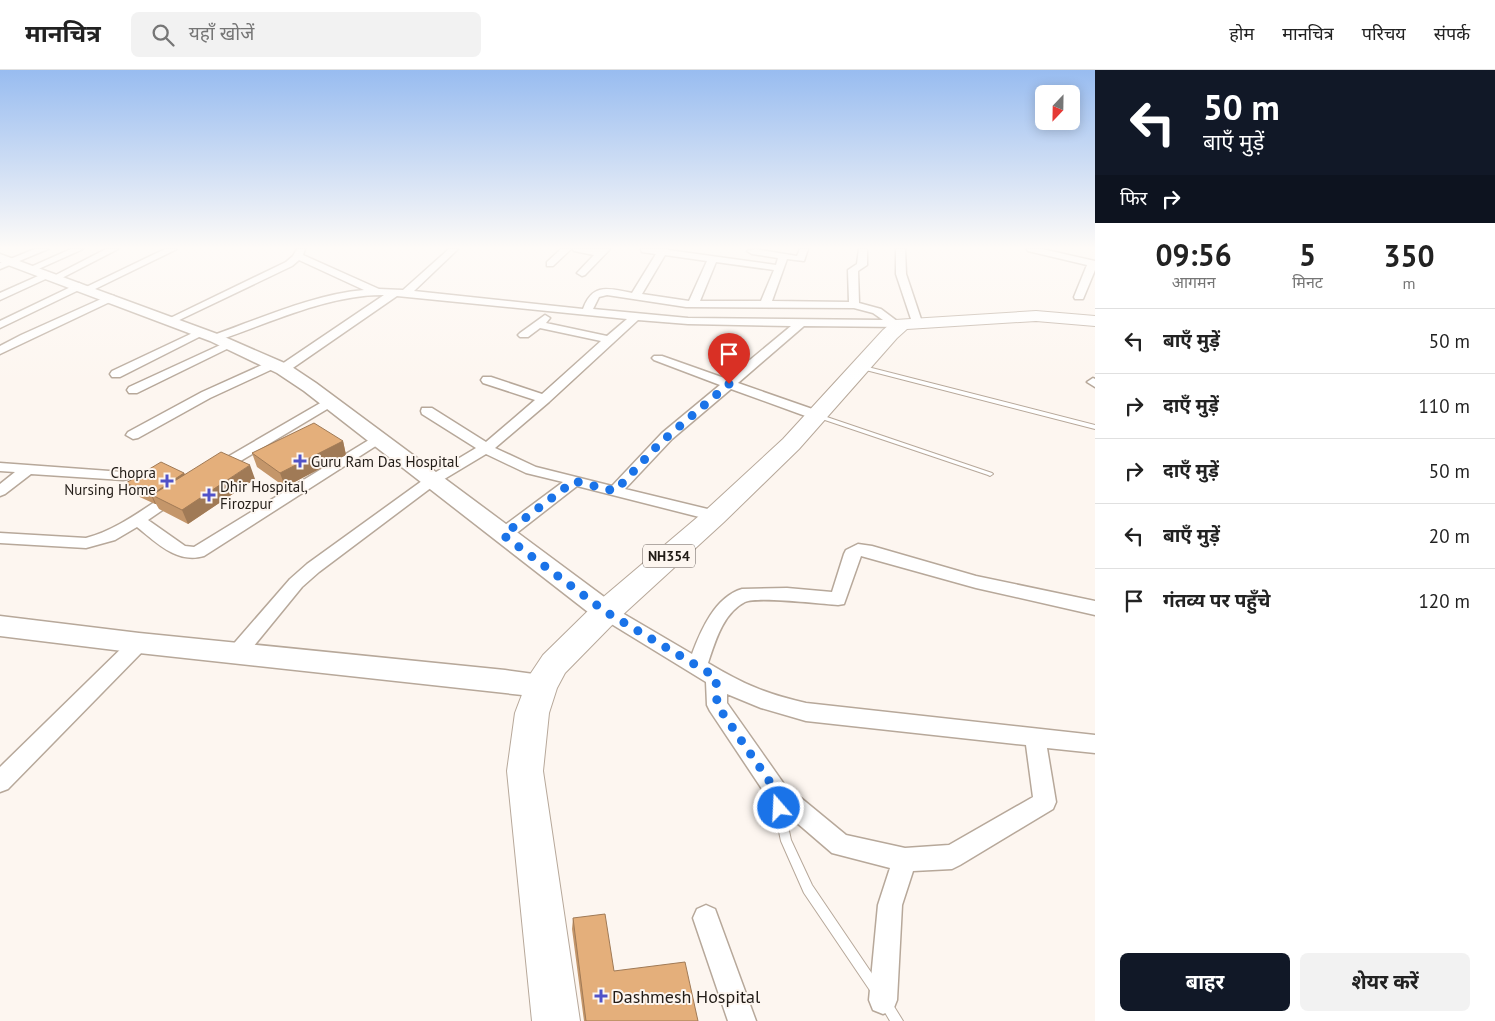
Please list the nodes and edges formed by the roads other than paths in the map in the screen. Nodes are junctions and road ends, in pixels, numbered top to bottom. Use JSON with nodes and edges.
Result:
{"nodes":[{"id":1,"x":71,"y":293,"type":"edge"},
{"id":2,"x":98,"y":293,"type":"edge"},
{"id":3,"x":227,"y":293,"type":"edge"},
{"id":4,"x":355,"y":293,"type":"edge"},
{"id":5,"x":401,"y":293,"type":"edge"},
{"id":6,"x":404,"y":293,"type":"edge"},
{"id":7,"x":597,"y":293,"type":"edge"},
{"id":8,"x":602,"y":293,"type":"edge"},
{"id":9,"x":637,"y":293,"type":"edge"},
{"id":10,"x":697,"y":293,"type":"edge"},
{"id":11,"x":769,"y":293,"type":"edge"},
{"id":12,"x":854,"y":293,"type":"edge"},
{"id":13,"x":903,"y":293,"type":"edge"},
{"id":14,"x":1081,"y":293,"type":"edge"},
{"id":15,"x":635,"y":297,"type":"junction"},
{"id":16,"x":1079,"y":297,"type":"dead end"},
{"id":17,"x":110,"y":298,"type":"junction"},
{"id":18,"x":692,"y":304,"type":"junction"},
{"id":19,"x":765,"y":305,"type":"junction"},
{"id":20,"x":854,"y":305,"type":"junction"},
{"id":21,"x":556,"y":310,"type":"junction"},
{"id":22,"x":586,"y":312,"type":"junction"},
{"id":23,"x":635,"y":317,"type":"junction"},
{"id":24,"x":169,"y":321,"type":"junction"},
{"id":25,"x":1095,"y":321,"type":"edge"},
{"id":26,"x":905,"y":323,"type":"junction"},
{"id":27,"x":538,"y":324,"type":"junction"},
{"id":28,"x":800,"y":324,"type":"junction"},
{"id":29,"x":0,"y":325,"type":"edge"},
{"id":30,"x":524,"y":335,"type":"dead end"},
{"id":31,"x":214,"y":338,"type":"junction"},
{"id":32,"x":610,"y":340,"type":"junction"},
{"id":33,"x":0,"y":351,"type":"edge"},
{"id":34,"x":658,"y":358,"type":"dead end"},
{"id":35,"x":278,"y":367,"type":"junction"},
{"id":36,"x":860,"y":367,"type":"junction"},
{"id":37,"x":116,"y":374,"type":"dead end"},
{"id":38,"x":487,"y":380,"type":"dead end"},
{"id":39,"x":729,"y":384,"type":"junction"},
{"id":40,"x":133,"y":390,"type":"dead end"},
{"id":41,"x":545,"y":398,"type":"junction"},
{"id":42,"x":329,"y":402,"type":"junction"},
{"id":43,"x":427,"y":411,"type":"dead end"},
{"id":44,"x":816,"y":415,"type":"junction"},
{"id":45,"x":1095,"y":427,"type":"edge"},
{"id":46,"x":133,"y":434,"type":"dead end"},
{"id":47,"x":377,"y":440,"type":"junction"},
{"id":48,"x":486,"y":448,"type":"junction"},
{"id":49,"x":0,"y":467,"type":"edge"},
{"id":50,"x":28,"y":469,"type":"junction"},
{"id":51,"x":208,"y":474,"type":"edge"},
{"id":52,"x":990,"y":474,"type":"dead end"},
{"id":53,"x":123,"y":476,"type":"dead end"},
{"id":54,"x":432,"y":481,"type":"junction"},
{"id":55,"x":574,"y":481,"type":"junction"},
{"id":56,"x":184,"y":489,"type":"edge"},
{"id":57,"x":0,"y":491,"type":"edge"},
{"id":58,"x":615,"y":491,"type":"junction"},
{"id":59,"x":715,"y":516,"type":"junction"},
{"id":60,"x":136,"y":519,"type":"junction"},
{"id":61,"x":503,"y":535,"type":"junction"},
{"id":62,"x":0,"y":538,"type":"edge"},
{"id":63,"x":1095,"y":608,"type":"edge"},
{"id":64,"x":606,"y":612,"type":"junction"},
{"id":65,"x":0,"y":626,"type":"edge"},
{"id":66,"x":139,"y":643,"type":"junction"},
{"id":67,"x":237,"y":653,"type":"junction"},
{"id":68,"x":706,"y":672,"type":"junction"},
{"id":69,"x":541,"y":686,"type":"junction"},
{"id":70,"x":1035,"y":737,"type":"junction"},
{"id":71,"x":1095,"y":744,"type":"edge"},
{"id":72,"x":0,"y":782,"type":"edge"},
{"id":73,"x":776,"y":791,"type":"junction"},
{"id":74,"x":905,"y":860,"type":"junction"},
{"id":75,"x":706,"y":918,"type":"dead end"},
{"id":76,"x":883,"y":1000,"type":"junction"},
{"id":77,"x":556,"y":1021,"type":"edge"},
{"id":78,"x":742,"y":1021,"type":"edge"},
{"id":79,"x":897,"y":1021,"type":"edge"}],
"edges":[{"from":1,"to":29,"type":"street"},
{"from":2,"to":17,"type":"street"},
{"from":3,"to":24,"type":"street"},
{"from":4,"to":31,"type":"street"},
{"from":5,"to":35,"type":"street"},
{"from":6,"to":21,"type":"street"},
{"from":7,"to":22,"type":"street"},
{"from":8,"to":15,"type":"street"},
{"from":9,"to":15,"type":"street"},
{"from":10,"to":18,"type":"street"},
{"from":11,"to":19,"type":"street"},
{"from":12,"to":20,"type":"street"},
{"from":13,"to":26,"type":"street"},
{"from":14,"to":16,"type":"street"},
{"from":15,"to":18,"type":"street"},
{"from":17,"to":24,"type":"street"},
{"from":17,"to":33,"type":"street"},
{"from":18,"to":19,"type":"street"},
{"from":19,"to":20,"type":"street"},
{"from":20,"to":26,"type":"street"},
{"from":21,"to":22,"type":"street"},
{"from":21,"to":27,"type":"street"},
{"from":22,"to":23,"type":"street"},
{"from":23,"to":28,"type":"street"},
{"from":23,"to":32,"type":"street"},
{"from":24,"to":31,"type":"street"},
{"from":25,"to":26,"type":"highway"},
{"from":26,"to":28,"type":"street"},
{"from":26,"to":36,"type":"highway","number":"NH354"},
{"from":27,"to":30,"type":"street"},
{"from":27,"to":32,"type":"street"},
{"from":28,"to":39,"type":"street"},
{"from":31,"to":35,"type":"street"},
{"from":31,"to":37,"type":"street"},
{"from":31,"to":40,"type":"street"},
{"from":32,"to":41,"type":"street"},
{"from":34,"to":39,"type":"street"},
{"from":35,"to":42,"type":"street"},
{"from":35,"to":46,"type":"street"},
{"from":36,"to":44,"type":"highway","number":"NH354"},
{"from":36,"to":45,"type":"lane"},
{"from":38,"to":41,"type":"street"},
{"from":39,"to":44,"type":"street"},
{"from":39,"to":58,"type":"street"},
{"from":41,"to":48,"type":"street"},
{"from":42,"to":47,"type":"street"},
{"from":42,"to":51,"type":"street"},
{"from":43,"to":48,"type":"street"},
{"from":44,"to":52,"type":"lane"},
{"from":44,"to":59,"type":"highway","number":"NH354"},
{"from":47,"to":54,"type":"street"},
{"from":47,"to":60,"type":"street"},
{"from":48,"to":54,"type":"street"},
{"from":48,"to":55,"type":"street"},
{"from":49,"to":50,"type":"street"},
{"from":50,"to":53,"type":"street"},
{"from":50,"to":57,"type":"street"},
{"from":54,"to":61,"type":"street"},
{"from":54,"to":67,"type":"street"},
{"from":55,"to":58,"type":"street"},
{"from":55,"to":61,"type":"street"},
{"from":56,"to":60,"type":"street"},
{"from":58,"to":59,"type":"street"},
{"from":59,"to":64,"type":"highway","number":"NH354"},
{"from":60,"to":62,"type":"street"},
{"from":61,"to":64,"type":"street"},
{"from":63,"to":68,"type":"street"},
{"from":64,"to":68,"type":"street"},
{"from":64,"to":69,"type":"highway","number":"NH354"},
{"from":65,"to":66,"type":"street"},
{"from":66,"to":67,"type":"street"},
{"from":66,"to":72,"type":"street"},
{"from":67,"to":69,"type":"street"},
{"from":68,"to":70,"type":"street"},
{"from":68,"to":73,"type":"street"},
{"from":69,"to":77,"type":"highway","number":"NH354"},
{"from":70,"to":71,"type":"street"},
{"from":70,"to":74,"type":"street"},
{"from":73,"to":74,"type":"street"},
{"from":73,"to":76,"type":"lane"},
{"from":74,"to":76,"type":"street"},
{"from":75,"to":78,"type":"street"},
{"from":76,"to":79,"type":"lane"}]}
